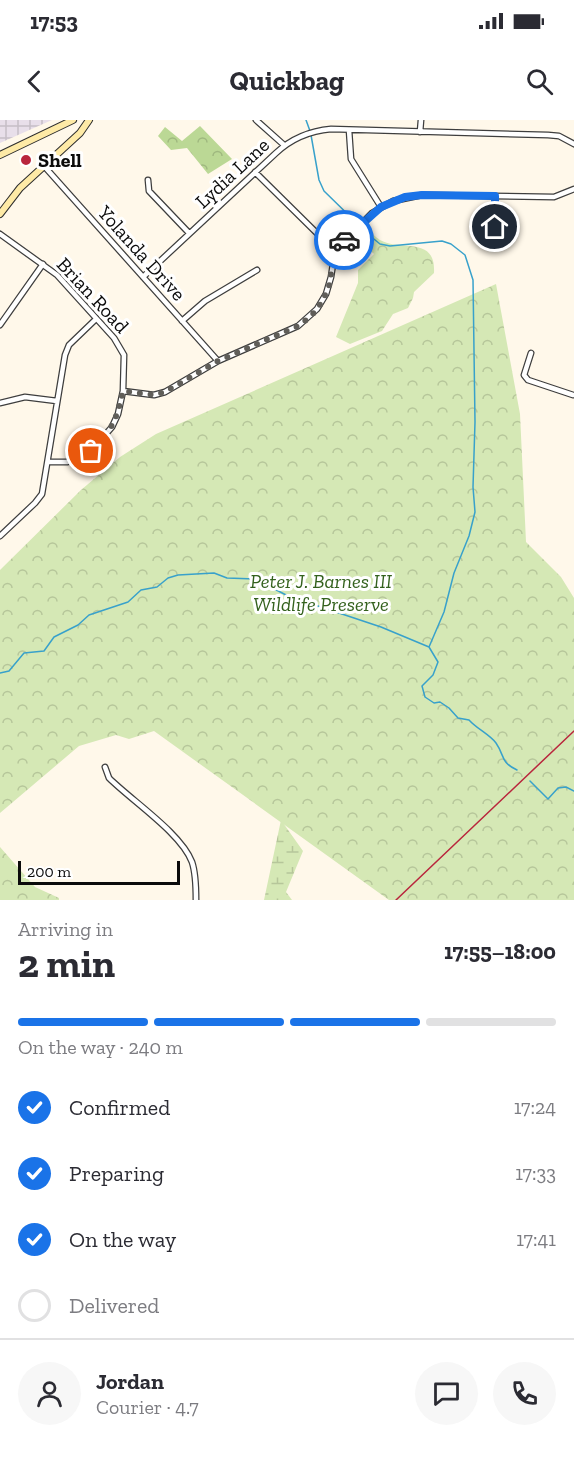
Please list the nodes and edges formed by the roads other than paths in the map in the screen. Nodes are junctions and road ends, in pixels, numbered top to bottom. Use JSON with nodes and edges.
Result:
{"nodes":[{"id":1,"x":73,"y":120,"type":"edge"},
{"id":2,"x":90,"y":120,"type":"edge"},
{"id":3,"x":256,"y":120,"type":"edge"},
{"id":4,"x":421,"y":120,"type":"edge"},
{"id":5,"x":349,"y":130,"type":"junction"},
{"id":6,"x":420,"y":132,"type":"junction"},
{"id":7,"x":574,"y":144,"type":"edge"},
{"id":8,"x":284,"y":146,"type":"junction"},
{"id":9,"x":0,"y":155,"type":"edge"},
{"id":10,"x":44,"y":166,"type":"junction"},
{"id":11,"x":255,"y":172,"type":"junction"},
{"id":12,"x":148,"y":180,"type":"dead end"},
{"id":13,"x":574,"y":189,"type":"edge"},
{"id":14,"x":495,"y":196,"type":"junction"},
{"id":15,"x":381,"y":207,"type":"junction"},
{"id":16,"x":0,"y":214,"type":"edge"},
{"id":17,"x":495,"y":227,"type":"dead end"},
{"id":18,"x":189,"y":233,"type":"junction"},
{"id":19,"x":0,"y":234,"type":"edge"},
{"id":20,"x":335,"y":251,"type":"junction"},
{"id":21,"x":43,"y":264,"type":"junction"},
{"id":22,"x":257,"y":270,"type":"dead end"},
{"id":23,"x":144,"y":277,"type":"junction"},
{"id":24,"x":96,"y":319,"type":"junction"},
{"id":25,"x":182,"y":321,"type":"junction"},
{"id":26,"x":0,"y":325,"type":"edge"},
{"id":27,"x":531,"y":353,"type":"dead end"},
{"id":28,"x":218,"y":361,"type":"junction"},
{"id":29,"x":123,"y":391,"type":"junction"},
{"id":30,"x":573,"y":395,"type":"edge"},
{"id":31,"x":57,"y":401,"type":"junction"},
{"id":32,"x":0,"y":403,"type":"edge"},
{"id":33,"x":48,"y":462,"type":"junction"},
{"id":34,"x":0,"y":536,"type":"edge"},
{"id":35,"x":105,"y":767,"type":"dead end"},
{"id":36,"x":196,"y":900,"type":"edge"}],
"edges":[{"from":1,"to":9,"type":"street"},
{"from":2,"to":10,"type":"street"},
{"from":3,"to":8,"type":"street"},
{"from":4,"to":6,"type":"street"},
{"from":5,"to":6,"type":"street","name":"Lydia Lane"},
{"from":5,"to":8,"type":"street","name":"Lydia Lane"},
{"from":5,"to":15,"type":"street"},
{"from":6,"to":7,"type":"street","name":"Lydia Lane"},
{"from":8,"to":11,"type":"street","name":"Lydia Lane"},
{"from":10,"to":16,"type":"street"},
{"from":10,"to":23,"type":"street","name":"Yolanda Drive"},
{"from":11,"to":18,"type":"street","name":"Lydia Lane"},
{"from":11,"to":20,"type":"street"},
{"from":12,"to":18,"type":"street"},
{"from":13,"to":14,"type":"street"},
{"from":14,"to":15,"type":"street"},
{"from":14,"to":17,"type":"street"},
{"from":15,"to":20,"type":"street"},
{"from":18,"to":23,"type":"street","name":"Lydia Lane"},
{"from":19,"to":21,"type":"street","name":"Brian Road"},
{"from":20,"to":28,"type":"street"},
{"from":21,"to":24,"type":"street","name":"Brian Road"},
{"from":21,"to":26,"type":"street"},
{"from":22,"to":25,"type":"street"},
{"from":23,"to":25,"type":"street","name":"Yolanda Drive"},
{"from":24,"to":29,"type":"street","name":"Brian Road"},
{"from":24,"to":31,"type":"street"},
{"from":25,"to":28,"type":"street","name":"Yolanda Drive"},
{"from":27,"to":30,"type":"street"},
{"from":28,"to":29,"type":"street"},
{"from":29,"to":33,"type":"street","name":"Brian Road"},
{"from":31,"to":32,"type":"street"},
{"from":31,"to":33,"type":"street"},
{"from":33,"to":34,"type":"street"},
{"from":35,"to":36,"type":"street"}]}
